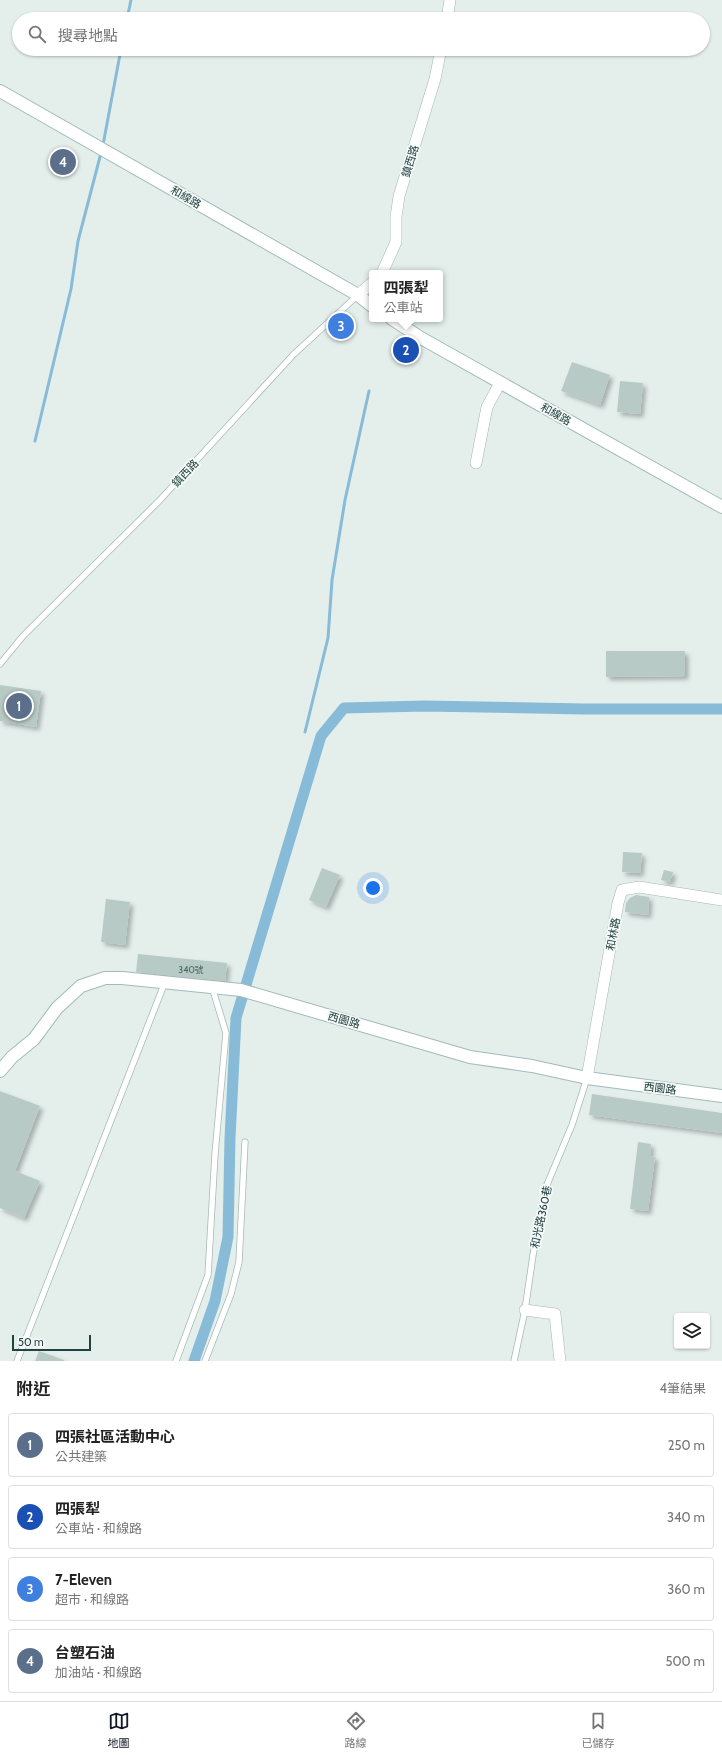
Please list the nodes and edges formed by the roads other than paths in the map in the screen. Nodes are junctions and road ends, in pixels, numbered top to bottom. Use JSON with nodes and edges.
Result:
{"nodes":[{"id":1,"x":450,"y":0,"type":"edge"},
{"id":2,"x":448,"y":12,"type":"edge"},
{"id":3,"x":440,"y":56,"type":"edge"},
{"id":4,"x":0,"y":91,"type":"edge"},
{"id":5,"x":383,"y":270,"type":"edge"},
{"id":6,"x":369,"y":286,"type":"edge"},
{"id":7,"x":358,"y":295,"type":"junction"},
{"id":8,"x":369,"y":304,"type":"edge"},
{"id":9,"x":397,"y":322,"type":"edge"},
{"id":10,"x":500,"y":383,"type":"junction"},
{"id":11,"x":476,"y":463,"type":"dead end"},
{"id":12,"x":722,"y":507,"type":"edge"},
{"id":13,"x":0,"y":664,"type":"edge"},
{"id":14,"x":722,"y":900,"type":"edge"},
{"id":15,"x":165,"y":982,"type":"junction"},
{"id":16,"x":212,"y":987,"type":"junction"},
{"id":17,"x":0,"y":1071,"type":"edge"},
{"id":18,"x":586,"y":1078,"type":"junction"},
{"id":19,"x":722,"y":1096,"type":"edge"},
{"id":20,"x":245,"y":1142,"type":"dead end"},
{"id":21,"x":525,"y":1310,"type":"junction"},
{"id":22,"x":17,"y":1361,"type":"edge"},
{"id":23,"x":176,"y":1361,"type":"edge"},
{"id":24,"x":205,"y":1361,"type":"edge"},
{"id":25,"x":514,"y":1361,"type":"edge"},
{"id":26,"x":560,"y":1361,"type":"edge"}],
"edges":[{"from":1,"to":2,"type":"street"},
{"from":3,"to":5,"type":"street","name":"鎮西路"},
{"from":4,"to":7,"type":"main road","name":"和線路"},
{"from":6,"to":7,"type":"street","name":"鎮西路"},
{"from":7,"to":8,"type":"main road","name":"和線路"},
{"from":7,"to":13,"type":"lane","name":"鎮西路"},
{"from":9,"to":10,"type":"main road","name":"和線路"},
{"from":10,"to":11,"type":"street"},
{"from":10,"to":12,"type":"main road","name":"和線路"},
{"from":14,"to":18,"type":"street","name":"和林路"},
{"from":15,"to":16,"type":"main road","name":"西園路"},
{"from":15,"to":17,"type":"main road","name":"西園路"},
{"from":15,"to":22,"type":"lane"},
{"from":16,"to":18,"type":"main road","name":"西園路"},
{"from":16,"to":23,"type":"lane"},
{"from":18,"to":19,"type":"main road","name":"西園路"},
{"from":18,"to":21,"type":"lane","name":"和光路360巷"},
{"from":20,"to":24,"type":"lane"},
{"from":21,"to":25,"type":"lane","name":"和光路360巷"},
{"from":21,"to":26,"type":"street"}]}
